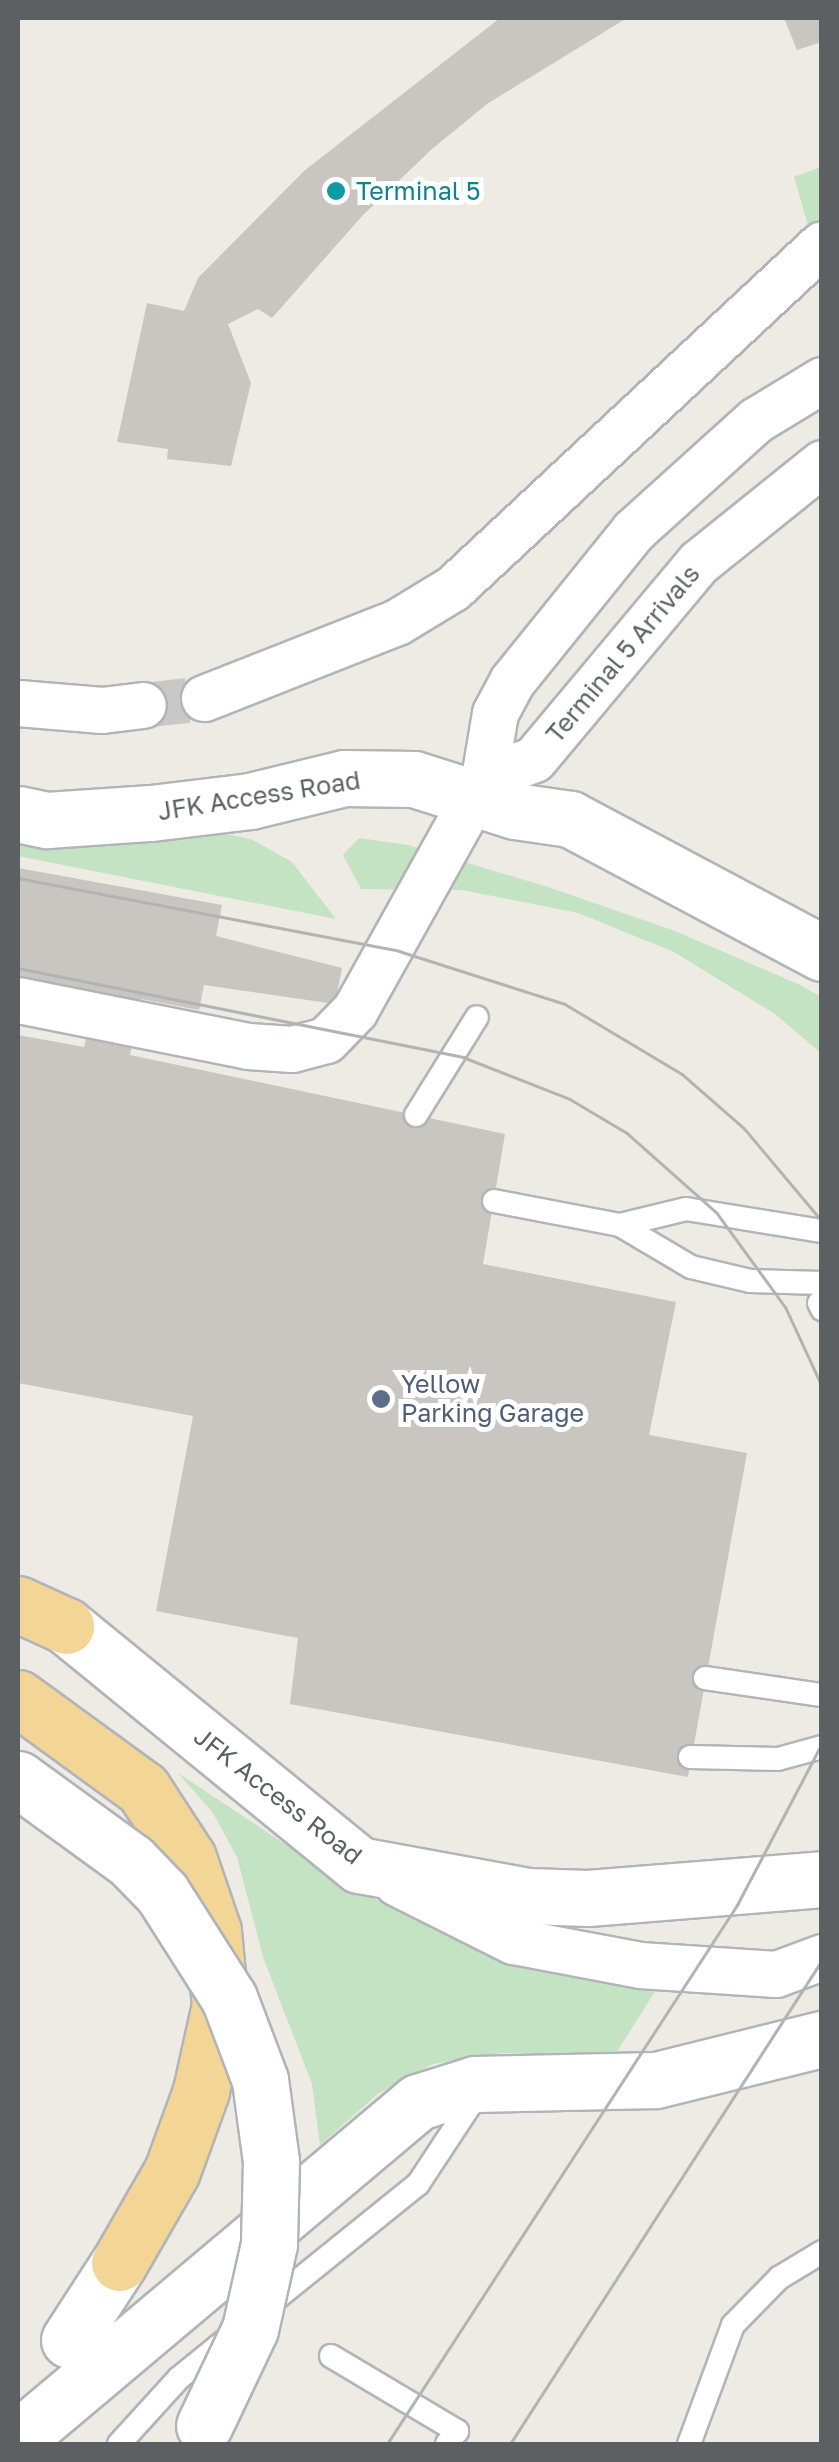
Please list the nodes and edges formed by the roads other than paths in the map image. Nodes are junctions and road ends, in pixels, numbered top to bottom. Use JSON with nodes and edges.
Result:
{"nodes":[{"id":1,"x":822,"y":244,"type":"edge"},
{"id":2,"x":822,"y":380,"type":"edge"},
{"id":3,"x":822,"y":462,"type":"edge"},
{"id":4,"x":204,"y":698,"type":"tunnel mouth"},
{"id":5,"x":18,"y":703,"type":"edge"},
{"id":6,"x":143,"y":705,"type":"tunnel mouth"},
{"id":7,"x":476,"y":788,"type":"junction"},
{"id":8,"x":18,"y":814,"type":"edge"},
{"id":9,"x":822,"y":953,"type":"edge"},
{"id":10,"x":18,"y":1000,"type":"edge"},
{"id":11,"x":477,"y":1017,"type":"dead end"},
{"id":12,"x":416,"y":1115,"type":"dead end"},
{"id":13,"x":494,"y":1201,"type":"dead end"},
{"id":14,"x":620,"y":1225,"type":"junction"},
{"id":15,"x":822,"y":1231,"type":"edge"},
{"id":16,"x":821,"y":1298,"type":"edge"},
{"id":17,"x":42,"y":1615,"type":"edge"},
{"id":18,"x":705,"y":1678,"type":"dead end"},
{"id":19,"x":822,"y":1695,"type":"edge"},
{"id":20,"x":18,"y":1698,"type":"edge"},
{"id":21,"x":822,"y":1747,"type":"edge"},
{"id":22,"x":690,"y":1757,"type":"dead end"},
{"id":23,"x":18,"y":1779,"type":"edge"},
{"id":24,"x":359,"y":1865,"type":"junction"},
{"id":25,"x":822,"y":1879,"type":"edge"},
{"id":26,"x":822,"y":1957,"type":"edge"},
{"id":27,"x":822,"y":1972,"type":"edge"},
{"id":28,"x":776,"y":1974,"type":"junction"},
{"id":29,"x":822,"y":2038,"type":"edge"},
{"id":30,"x":485,"y":2083,"type":"junction"},
{"id":31,"x":822,"y":2252,"type":"edge"},
{"id":32,"x":118,"y":2263,"type":"joint"},
{"id":33,"x":69,"y":2340,"type":"joint"},
{"id":34,"x":331,"y":2356,"type":"dead end"},
{"id":35,"x":22,"y":2437,"type":"edge"},
{"id":36,"x":118,"y":2444,"type":"edge"},
{"id":37,"x":194,"y":2444,"type":"edge"},
{"id":38,"x":447,"y":2444,"type":"edge"},
{"id":39,"x":690,"y":2444,"type":"edge"}],
"edges":[{"from":1,"to":4,"type":"street"},
{"from":2,"to":7,"type":"street"},
{"from":3,"to":7,"type":"street","name":"Terminal 5 Arrivals"},
{"from":5,"to":6,"type":"street"},
{"from":7,"to":8,"type":"street","name":"JFK Access Road"},
{"from":7,"to":9,"type":"street","name":"JFK Access Road"},
{"from":7,"to":10,"type":"street"},
{"from":11,"to":12,"type":"lane"},
{"from":13,"to":14,"type":"lane"},
{"from":14,"to":15,"type":"lane"},
{"from":14,"to":16,"type":"lane"},
{"from":17,"to":24,"type":"street","name":"JFK Access Road"},
{"from":18,"to":19,"type":"lane"},
{"from":20,"to":32,"type":"highway"},
{"from":21,"to":22,"type":"lane"},
{"from":23,"to":37,"type":"street","bridge":true},
{"from":24,"to":25,"type":"street","name":"JFK Access Road"},
{"from":24,"to":28,"type":"street"},
{"from":26,"to":28,"type":"street"},
{"from":27,"to":28,"type":"street"},
{"from":29,"to":30,"type":"street"},
{"from":30,"to":35,"type":"street"},
{"from":30,"to":36,"type":"lane"},
{"from":31,"to":39,"type":"lane"},
{"from":32,"to":33,"type":"street"},
{"from":33,"to":35,"type":"street"},
{"from":34,"to":38,"type":"lane"}]}
